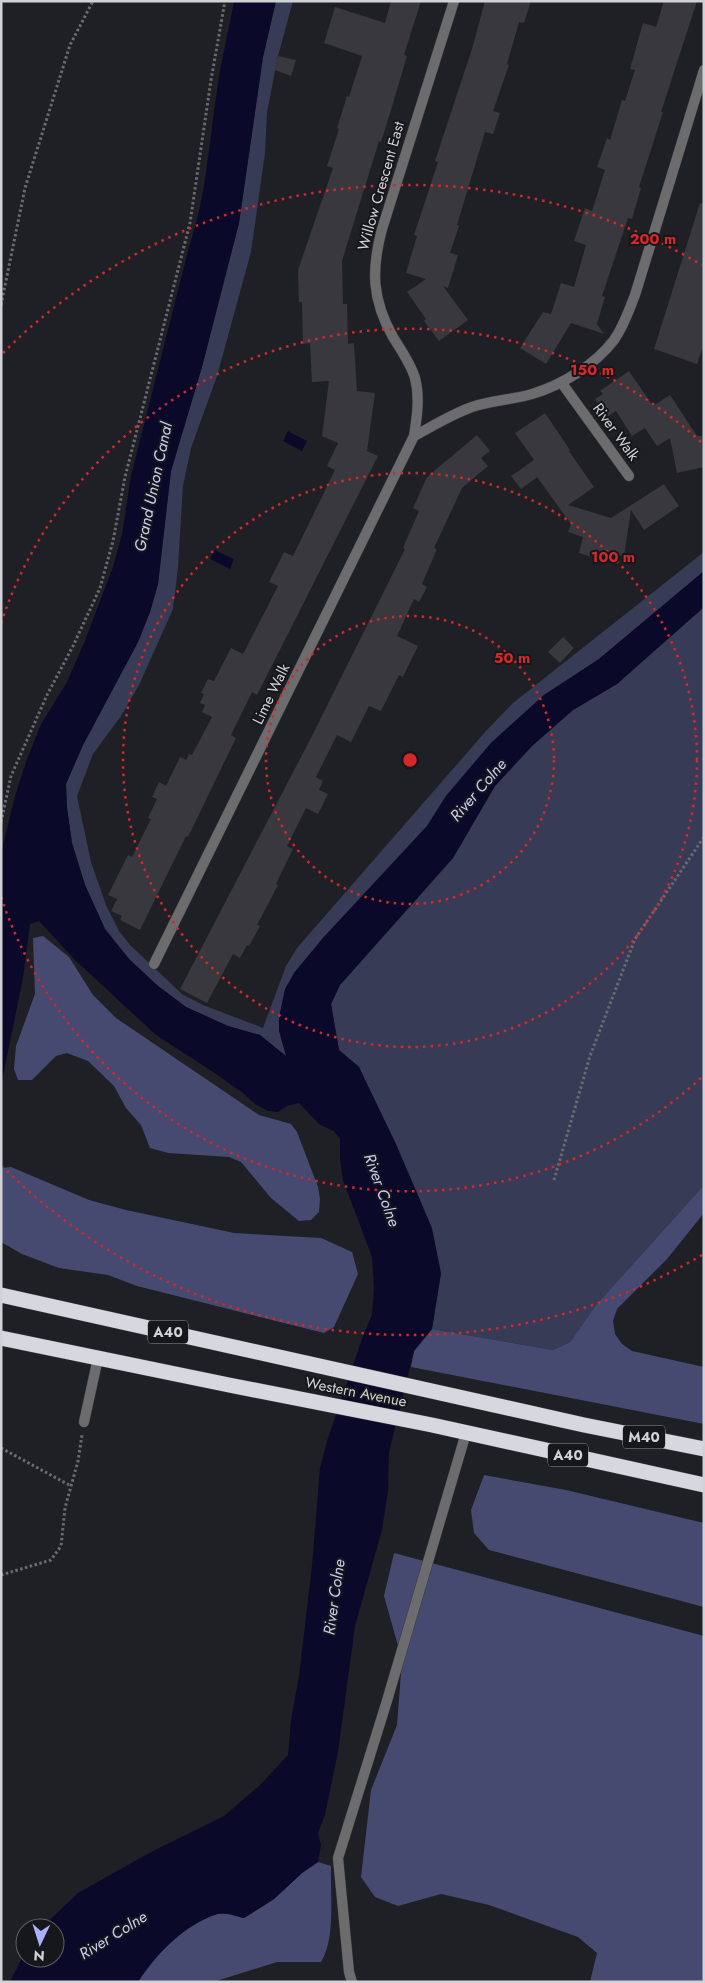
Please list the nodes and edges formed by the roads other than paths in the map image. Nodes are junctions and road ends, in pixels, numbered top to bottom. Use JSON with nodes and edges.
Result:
{"nodes":[{"id":1,"x":454,"y":1,"type":"edge"},
{"id":2,"x":704,"y":70,"type":"edge"},
{"id":3,"x":561,"y":382,"type":"junction"},
{"id":4,"x":414,"y":436,"type":"junction"},
{"id":5,"x":630,"y":476,"type":"dead end"},
{"id":6,"x":154,"y":964,"type":"dead end"},
{"id":7,"x":1,"y":1295,"type":"edge"},
{"id":8,"x":1,"y":1338,"type":"edge"},
{"id":9,"x":98,"y":1358,"type":"junction"},
{"id":10,"x":84,"y":1422,"type":"road end"},
{"id":11,"x":584,"y":1425,"type":"junction"},
{"id":12,"x":466,"y":1433,"type":"junction"},
{"id":13,"x":704,"y":1444,"type":"edge"},
{"id":14,"x":704,"y":1449,"type":"edge"},
{"id":15,"x":704,"y":1485,"type":"edge"},
{"id":16,"x":352,"y":1982,"type":"edge"}],
"edges":[{"from":1,"to":4,"type":"street","name":"Willow Crescent East"},
{"from":2,"to":3,"type":"street"},
{"from":3,"to":4,"type":"street"},
{"from":3,"to":5,"type":"street","name":"River Walk"},
{"from":4,"to":6,"type":"street","name":"Lime Walk"},
{"from":7,"to":11,"type":"highway","name":"Western Avenue","number":"A40"},
{"from":8,"to":9,"type":"highway","name":"Western Avenue","number":"A40"},
{"from":9,"to":10,"type":"street"},
{"from":9,"to":12,"type":"highway","name":"Western Avenue","number":"A40"},
{"from":11,"to":13,"type":"highway","number":"A40"},
{"from":11,"to":14,"type":"highway","number":"M40"},
{"from":12,"to":15,"type":"highway","name":"Western Avenue","number":"A40"},
{"from":12,"to":16,"type":"street"}]}
